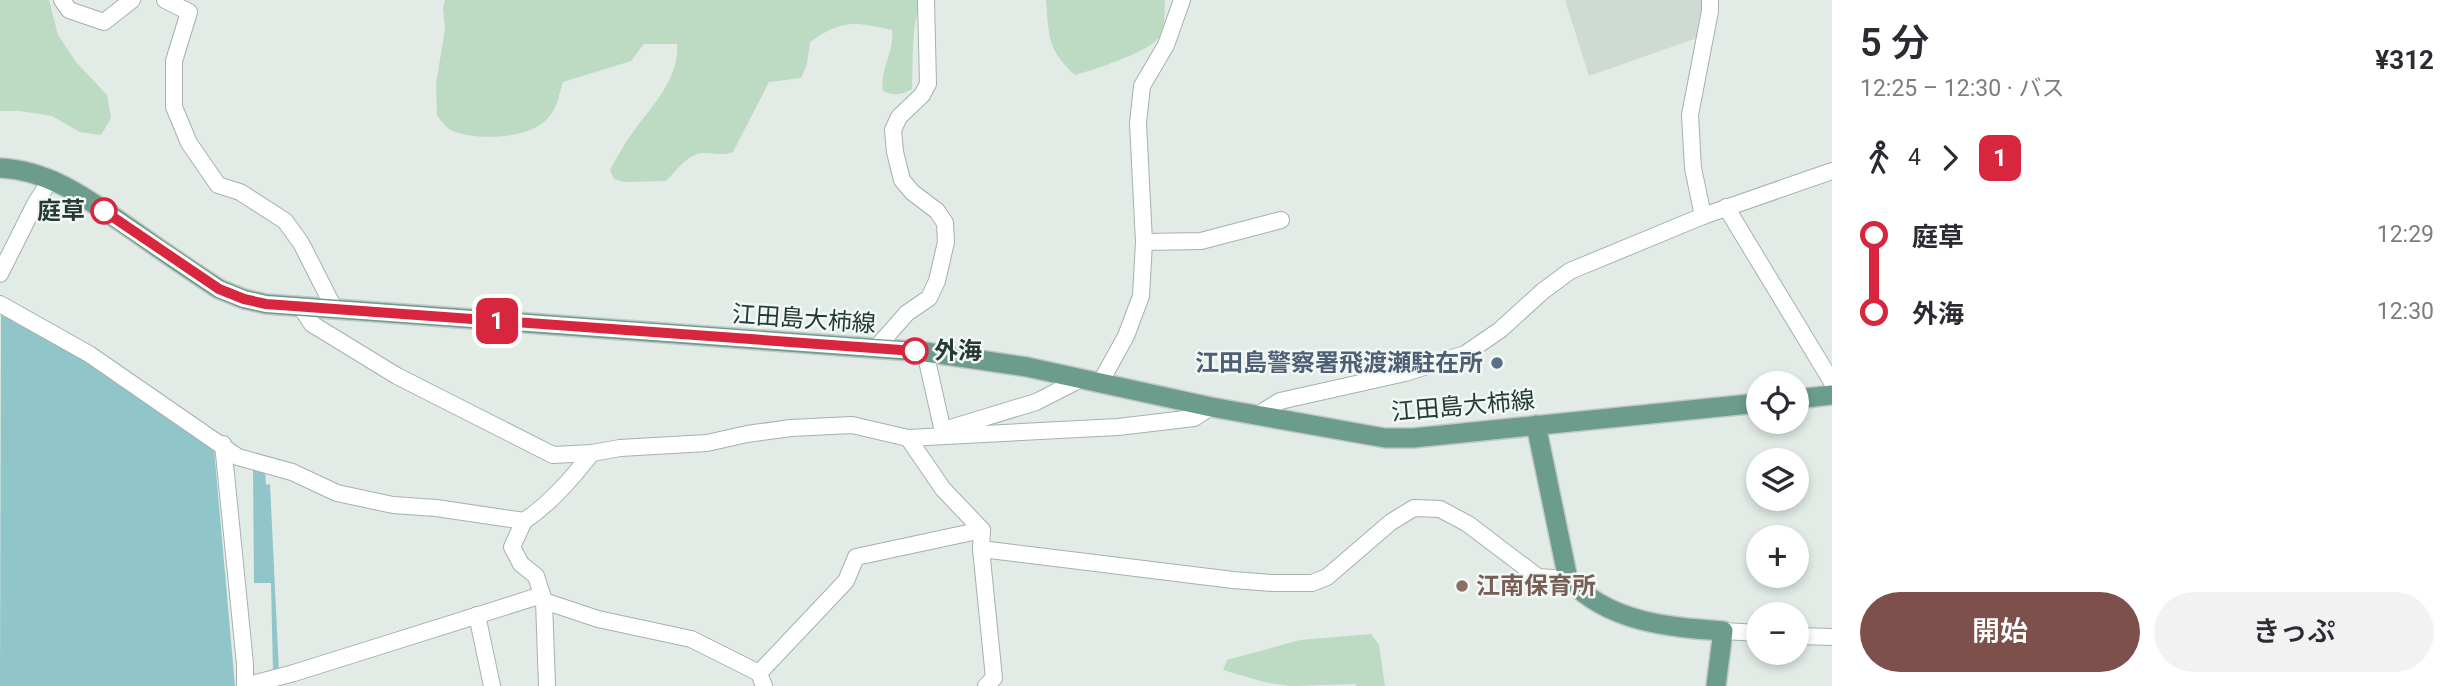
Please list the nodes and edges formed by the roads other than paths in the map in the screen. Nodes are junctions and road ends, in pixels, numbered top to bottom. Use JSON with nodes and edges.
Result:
{"nodes":[{"id":1,"x":62,"y":0,"type":"edge"},
{"id":2,"x":132,"y":0,"type":"edge"},
{"id":3,"x":165,"y":0,"type":"edge"},
{"id":4,"x":926,"y":0,"type":"edge"},
{"id":5,"x":1182,"y":0,"type":"edge"},
{"id":6,"x":1710,"y":0,"type":"edge"},
{"id":7,"x":0,"y":168,"type":"edge"},
{"id":8,"x":1832,"y":170,"type":"edge"},
{"id":9,"x":51,"y":180,"type":"junction"},
{"id":10,"x":1726,"y":207,"type":"junction"},
{"id":11,"x":1703,"y":216,"type":"junction"},
{"id":12,"x":1281,"y":220,"type":"dead end"},
{"id":13,"x":1144,"y":242,"type":"junction"},
{"id":14,"x":0,"y":274,"type":"edge"},
{"id":15,"x":0,"y":304,"type":"edge"},
{"id":16,"x":300,"y":306,"type":"junction"},
{"id":17,"x":334,"y":308,"type":"junction"},
{"id":18,"x":876,"y":348,"type":"junction"},
{"id":19,"x":925,"y":352,"type":"junction"},
{"id":20,"x":1091,"y":381,"type":"junction"},
{"id":21,"x":1832,"y":382,"type":"edge"},
{"id":22,"x":1832,"y":395,"type":"edge"},
{"id":23,"x":1809,"y":398,"type":"edge"},
{"id":24,"x":1746,"y":404,"type":"edge"},
{"id":25,"x":1211,"y":407,"type":"junction"},
{"id":26,"x":1259,"y":414,"type":"junction"},
{"id":27,"x":1535,"y":425,"type":"junction"},
{"id":28,"x":944,"y":433,"type":"junction"},
{"id":29,"x":908,"y":438,"type":"junction"},
{"id":30,"x":223,"y":444,"type":"junction"},
{"id":31,"x":592,"y":453,"type":"junction"},
{"id":32,"x":524,"y":521,"type":"junction"},
{"id":33,"x":982,"y":530,"type":"junction"},
{"id":34,"x":981,"y":549,"type":"junction"},
{"id":35,"x":1568,"y":579,"type":"junction"},
{"id":36,"x":543,"y":598,"type":"junction"},
{"id":37,"x":477,"y":615,"type":"junction"},
{"id":38,"x":1723,"y":631,"type":"junction"},
{"id":39,"x":1746,"y":632,"type":"edge"},
{"id":40,"x":1809,"y":636,"type":"edge"},
{"id":41,"x":1832,"y":637,"type":"edge"},
{"id":42,"x":762,"y":679,"type":"edge"},
{"id":43,"x":994,"y":683,"type":"edge"},
{"id":44,"x":492,"y":686,"type":"edge"},
{"id":45,"x":547,"y":686,"type":"edge"},
{"id":46,"x":1716,"y":686,"type":"edge"}],
"edges":[{"from":1,"to":2,"type":"street"},
{"from":3,"to":17,"type":"street"},
{"from":4,"to":18,"type":"street"},
{"from":5,"to":13,"type":"street"},
{"from":6,"to":11,"type":"street"},
{"from":7,"to":9,"type":"main road","name":"江田島大柿線"},
{"from":8,"to":10,"type":"street"},
{"from":9,"to":14,"type":"street"},
{"from":9,"to":16,"type":"main road","name":"江田島大柿線"},
{"from":10,"to":11,"type":"street"},
{"from":10,"to":21,"type":"street"},
{"from":11,"to":26,"type":"street"},
{"from":12,"to":13,"type":"street"},
{"from":13,"to":20,"type":"street"},
{"from":15,"to":30,"type":"street"},
{"from":16,"to":17,"type":"main road","name":"江田島大柿線"},
{"from":16,"to":31,"type":"street"},
{"from":17,"to":18,"type":"main road","name":"江田島大柿線"},
{"from":18,"to":19,"type":"main road","name":"江田島大柿線"},
{"from":19,"to":20,"type":"main road","name":"江田島大柿線"},
{"from":19,"to":28,"type":"street"},
{"from":20,"to":25,"type":"main road","name":"江田島大柿線"},
{"from":20,"to":28,"type":"street"},
{"from":22,"to":23,"type":"main road"},
{"from":24,"to":27,"type":"main road","name":"江田島大柿線"},
{"from":25,"to":26,"type":"main road","name":"江田島大柿線"},
{"from":25,"to":28,"type":"street"},
{"from":26,"to":27,"type":"main road","name":"江田島大柿線"},
{"from":27,"to":35,"type":"main road"},
{"from":28,"to":29,"type":"street"},
{"from":29,"to":31,"type":"street"},
{"from":29,"to":33,"type":"street"},
{"from":30,"to":32,"type":"street"},
{"from":30,"to":37,"type":"street"},
{"from":31,"to":32,"type":"street"},
{"from":32,"to":36,"type":"street"},
{"from":33,"to":34,"type":"street"},
{"from":33,"to":42,"type":"street"},
{"from":34,"to":35,"type":"street"},
{"from":34,"to":43,"type":"street"},
{"from":35,"to":38,"type":"main road"},
{"from":36,"to":37,"type":"street"},
{"from":36,"to":42,"type":"street"},
{"from":36,"to":45,"type":"street"},
{"from":37,"to":44,"type":"street"},
{"from":38,"to":39,"type":"street"},
{"from":38,"to":46,"type":"main road"},
{"from":40,"to":41,"type":"street"}]}
